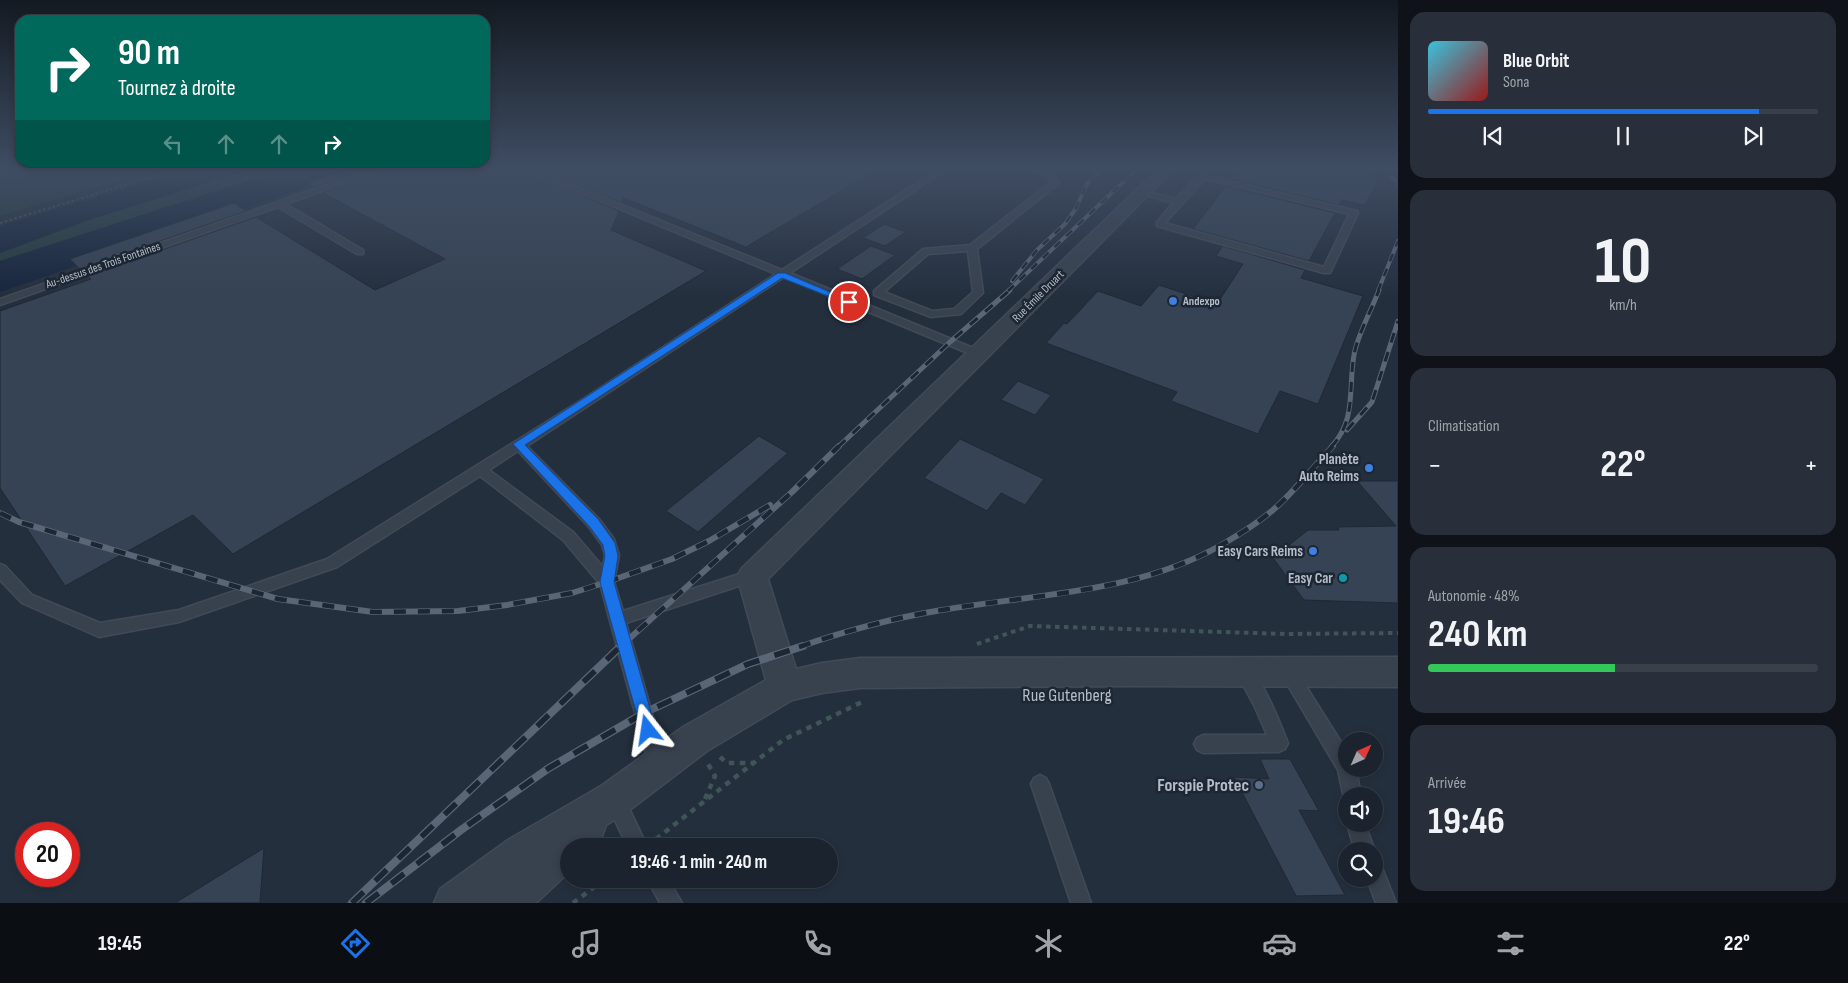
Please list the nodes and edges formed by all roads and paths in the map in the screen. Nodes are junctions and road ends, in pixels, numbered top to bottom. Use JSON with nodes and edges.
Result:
{"nodes":[{"id":1,"x":33,"y":212,"type":"edge"},
{"id":2,"x":257,"y":212,"type":"edge"},
{"id":3,"x":294,"y":212,"type":"edge"},
{"id":4,"x":635,"y":212,"type":"edge"},
{"id":5,"x":877,"y":212,"type":"edge"},
{"id":6,"x":1018,"y":212,"type":"edge"},
{"id":7,"x":1123,"y":212,"type":"edge"},
{"id":8,"x":1170,"y":212,"type":"edge"},
{"id":9,"x":1350,"y":212,"type":"edge"},
{"id":10,"x":0,"y":222,"type":"edge"},
{"id":11,"x":972,"y":248,"type":"junction"},
{"id":12,"x":360,"y":252,"type":"dead end"},
{"id":13,"x":782,"y":274,"type":"junction"},
{"id":14,"x":0,"y":302,"type":"edge"},
{"id":15,"x":979,"y":354,"type":"junction"},
{"id":16,"x":518,"y":444,"type":"junction"},
{"id":17,"x":479,"y":469,"type":"junction"},
{"id":18,"x":0,"y":570,"type":"edge"},
{"id":19,"x":752,"y":576,"type":"junction"},
{"id":20,"x":607,"y":582,"type":"junction"},
{"id":21,"x":618,"y":619,"type":"junction"},
{"id":22,"x":1398,"y":633,"type":"edge"},
{"id":23,"x":972,"y":646,"type":"dead end"},
{"id":24,"x":1244,"y":672,"type":"junction"},
{"id":25,"x":1288,"y":672,"type":"junction"},
{"id":26,"x":1398,"y":672,"type":"edge"},
{"id":27,"x":786,"y":687,"type":"junction"},
{"id":28,"x":868,"y":698,"type":"dead end"},
{"id":29,"x":1203,"y":744,"type":"dead end"},
{"id":30,"x":1338,"y":753,"type":"edge"},
{"id":31,"x":658,"y":765,"type":"junction"},
{"id":32,"x":1040,"y":784,"type":"dead end"},
{"id":33,"x":614,"y":799,"type":"junction"},
{"id":34,"x":641,"y":838,"type":"edge"},
{"id":35,"x":652,"y":838,"type":"edge"},
{"id":36,"x":1380,"y":887,"type":"edge"},
{"id":37,"x":593,"y":888,"type":"edge"},
{"id":38,"x":663,"y":888,"type":"edge"},
{"id":39,"x":454,"y":903,"type":"edge"},
{"id":40,"x":504,"y":903,"type":"edge"},
{"id":41,"x":573,"y":903,"type":"edge"},
{"id":42,"x":672,"y":903,"type":"edge"},
{"id":43,"x":1081,"y":903,"type":"edge"},
{"id":44,"x":1386,"y":903,"type":"edge"}],
"edges":[{"from":1,"to":10,"type":"path"},
{"from":2,"to":14,"type":"lane","name":"Au-dessus des Trois Fontaines"},
{"from":3,"to":12,"type":"lane"},
{"from":4,"to":13,"type":"lane"},
{"from":5,"to":13,"type":"lane"},
{"from":6,"to":11,"type":"lane"},
{"from":7,"to":15,"type":"street","name":"Rue Émile Druart"},
{"from":8,"to":9,"type":"lane"},
{"from":11,"to":11,"type":"lane"},
{"from":13,"to":15,"type":"lane"},
{"from":13,"to":16,"type":"lane"},
{"from":15,"to":19,"type":"street","name":"Rue Émile Druart"},
{"from":16,"to":17,"type":"lane"},
{"from":16,"to":20,"type":"lane"},
{"from":17,"to":18,"type":"lane"},
{"from":17,"to":20,"type":"lane"},
{"from":19,"to":21,"type":"lane"},
{"from":19,"to":27,"type":"street"},
{"from":20,"to":21,"type":"lane"},
{"from":21,"to":31,"type":"lane"},
{"from":22,"to":23,"type":"path"},
{"from":24,"to":25,"type":"street","name":"Rue Gutenberg"},
{"from":24,"to":27,"type":"street","name":"Rue Gutenberg"},
{"from":24,"to":29,"type":"lane"},
{"from":25,"to":26,"type":"street","name":"Rue Gutenberg"},
{"from":25,"to":30,"type":"lane"},
{"from":27,"to":31,"type":"street"},
{"from":28,"to":35,"type":"path"},
{"from":31,"to":33,"type":"street"},
{"from":32,"to":43,"type":"lane"},
{"from":33,"to":34,"type":"lane"},
{"from":33,"to":39,"type":"street"},
{"from":33,"to":40,"type":"street"},
{"from":36,"to":44,"type":"lane"},
{"from":37,"to":41,"type":"path"},
{"from":38,"to":42,"type":"lane"}]}
